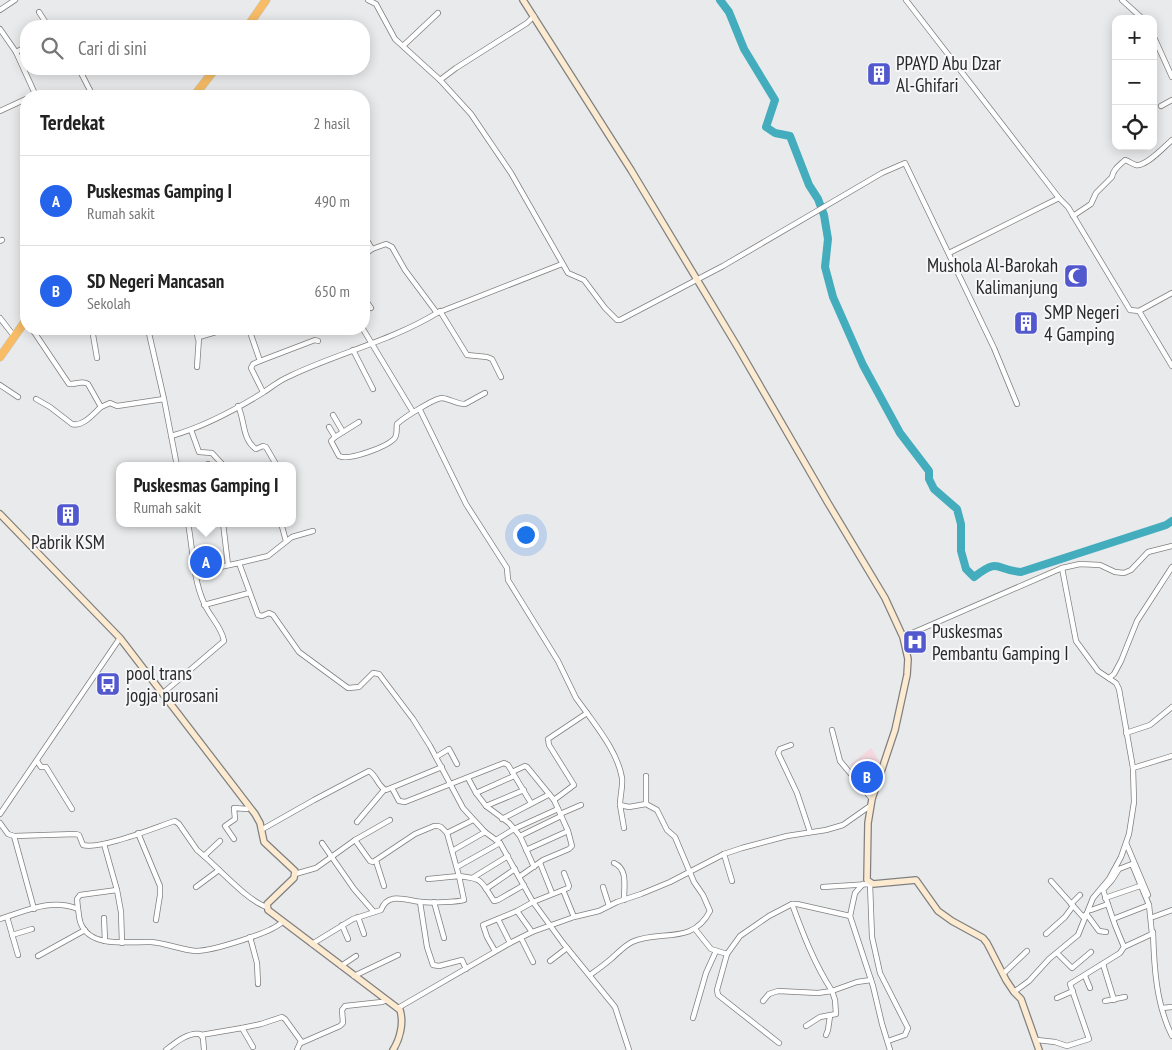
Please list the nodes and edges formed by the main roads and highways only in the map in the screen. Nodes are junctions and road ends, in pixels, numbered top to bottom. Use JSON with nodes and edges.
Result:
{"nodes":[{"id":1,"x":266,"y":0,"type":"edge"},
{"id":2,"x":252,"y":20,"type":"edge"},
{"id":3,"x":211,"y":75,"type":"edge"},
{"id":4,"x":199,"y":90,"type":"edge"},
{"id":5,"x":20,"y":328,"type":"edge"},
{"id":6,"x":0,"y":357,"type":"edge"}],
"edges":[{"from":1,"to":2,"type":"highway"},
{"from":3,"to":4,"type":"highway"},
{"from":5,"to":6,"type":"highway"}]}
